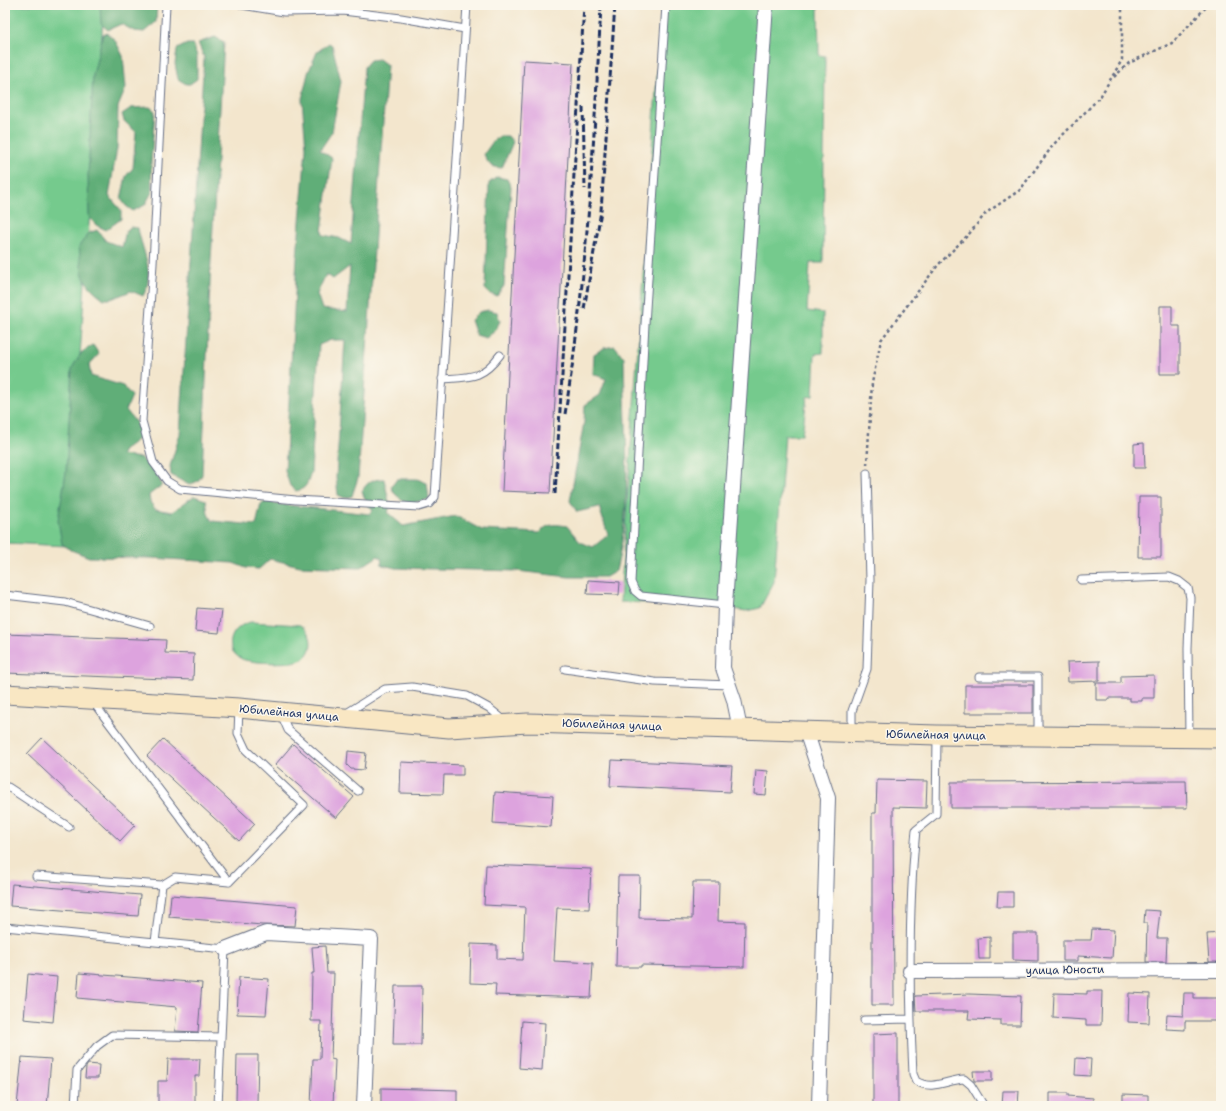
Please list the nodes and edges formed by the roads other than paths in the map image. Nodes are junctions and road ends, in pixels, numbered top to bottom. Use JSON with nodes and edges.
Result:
{"nodes":[{"id":1,"x":166,"y":5,"type":"edge"},
{"id":2,"x":242,"y":5,"type":"edge"},
{"id":3,"x":467,"y":5,"type":"edge"},
{"id":4,"x":666,"y":5,"type":"edge"},
{"id":5,"x":766,"y":5,"type":"edge"},
{"id":6,"x":465,"y":29,"type":"junction"},
{"id":7,"x":500,"y":354,"type":"dead end"},
{"id":8,"x":442,"y":379,"type":"junction"},
{"id":9,"x":867,"y":473,"type":"road end"},
{"id":10,"x":1081,"y":580,"type":"dead end"},
{"id":11,"x":5,"y":596,"type":"edge"},
{"id":12,"x":725,"y":605,"type":"junction"},
{"id":13,"x":150,"y":626,"type":"dead end"},
{"id":14,"x":565,"y":669,"type":"dead end"},
{"id":15,"x":979,"y":677,"type":"dead end"},
{"id":16,"x":729,"y":684,"type":"junction"},
{"id":17,"x":5,"y":694,"type":"edge"},
{"id":18,"x":90,"y":699,"type":"junction"},
{"id":19,"x":239,"y":708,"type":"junction"},
{"id":20,"x":280,"y":712,"type":"junction"},
{"id":21,"x":340,"y":717,"type":"junction"},
{"id":22,"x":509,"y":724,"type":"junction"},
{"id":23,"x":740,"y":729,"type":"junction"},
{"id":24,"x":806,"y":731,"type":"junction"},
{"id":25,"x":852,"y":732,"type":"junction"},
{"id":26,"x":937,"y":735,"type":"junction"},
{"id":27,"x":1038,"y":736,"type":"junction"},
{"id":28,"x":1189,"y":738,"type":"junction"},
{"id":29,"x":1221,"y":738,"type":"edge"},
{"id":30,"x":5,"y":787,"type":"edge"},
{"id":31,"x":358,"y":791,"type":"dead end"},
{"id":32,"x":69,"y":827,"type":"dead end"},
{"id":33,"x":36,"y":876,"type":"dead end"},
{"id":34,"x":229,"y":882,"type":"junction"},
{"id":35,"x":162,"y":885,"type":"junction"},
{"id":36,"x":5,"y":927,"type":"edge"},
{"id":37,"x":155,"y":942,"type":"junction"},
{"id":38,"x":225,"y":949,"type":"junction"},
{"id":39,"x":1221,"y":970,"type":"edge"},
{"id":40,"x":910,"y":971,"type":"junction"},
{"id":41,"x":911,"y":1019,"type":"junction"},
{"id":42,"x":864,"y":1020,"type":"dead end"},
{"id":43,"x":221,"y":1037,"type":"junction"},
{"id":44,"x":75,"y":1106,"type":"edge"},
{"id":45,"x":218,"y":1106,"type":"edge"},
{"id":46,"x":364,"y":1106,"type":"edge"},
{"id":47,"x":819,"y":1106,"type":"edge"},
{"id":48,"x":984,"y":1106,"type":"edge"}],
"edges":[{"from":1,"to":8,"type":"lane"},
{"from":2,"to":6,"type":"lane"},
{"from":3,"to":6,"type":"lane"},
{"from":4,"to":12,"type":"lane"},
{"from":5,"to":12,"type":"street"},
{"from":6,"to":8,"type":"lane"},
{"from":7,"to":8,"type":"lane"},
{"from":9,"to":25,"type":"lane"},
{"from":10,"to":28,"type":"lane"},
{"from":11,"to":13,"type":"lane"},
{"from":12,"to":16,"type":"street"},
{"from":14,"to":16,"type":"lane"},
{"from":15,"to":27,"type":"lane"},
{"from":16,"to":23,"type":"street"},
{"from":17,"to":18,"type":"street","name":"Юбилейная улица"},
{"from":18,"to":19,"type":"street","name":"Юбилейная улица"},
{"from":18,"to":34,"type":"lane"},
{"from":19,"to":20,"type":"street","name":"Юбилейная улица"},
{"from":19,"to":34,"type":"lane"},
{"from":20,"to":21,"type":"street","name":"Юбилейная улица"},
{"from":20,"to":31,"type":"lane"},
{"from":21,"to":22,"type":"street","name":"Юбилейная улица"},
{"from":21,"to":22,"type":"lane"},
{"from":22,"to":23,"type":"street","name":"Юбилейная улица"},
{"from":23,"to":24,"type":"street","name":"Юбилейная улица"},
{"from":24,"to":25,"type":"street","name":"Юбилейная улица"},
{"from":24,"to":47,"type":"street"},
{"from":25,"to":26,"type":"street","name":"Юбилейная улица"},
{"from":26,"to":27,"type":"street","name":"Юбилейная улица"},
{"from":26,"to":40,"type":"lane"},
{"from":27,"to":28,"type":"street","name":"Юбилейная улица"},
{"from":28,"to":29,"type":"street","name":"Юбилейная улица"},
{"from":30,"to":32,"type":"lane"},
{"from":33,"to":35,"type":"lane"},
{"from":34,"to":35,"type":"lane"},
{"from":35,"to":37,"type":"lane"},
{"from":36,"to":37,"type":"lane"},
{"from":37,"to":38,"type":"lane"},
{"from":38,"to":43,"type":"lane"},
{"from":38,"to":46,"type":"street"},
{"from":39,"to":40,"type":"street","name":"улица Юности"},
{"from":40,"to":41,"type":"lane"},
{"from":41,"to":42,"type":"lane"},
{"from":41,"to":48,"type":"lane"},
{"from":43,"to":44,"type":"lane"},
{"from":43,"to":45,"type":"lane"}]}
